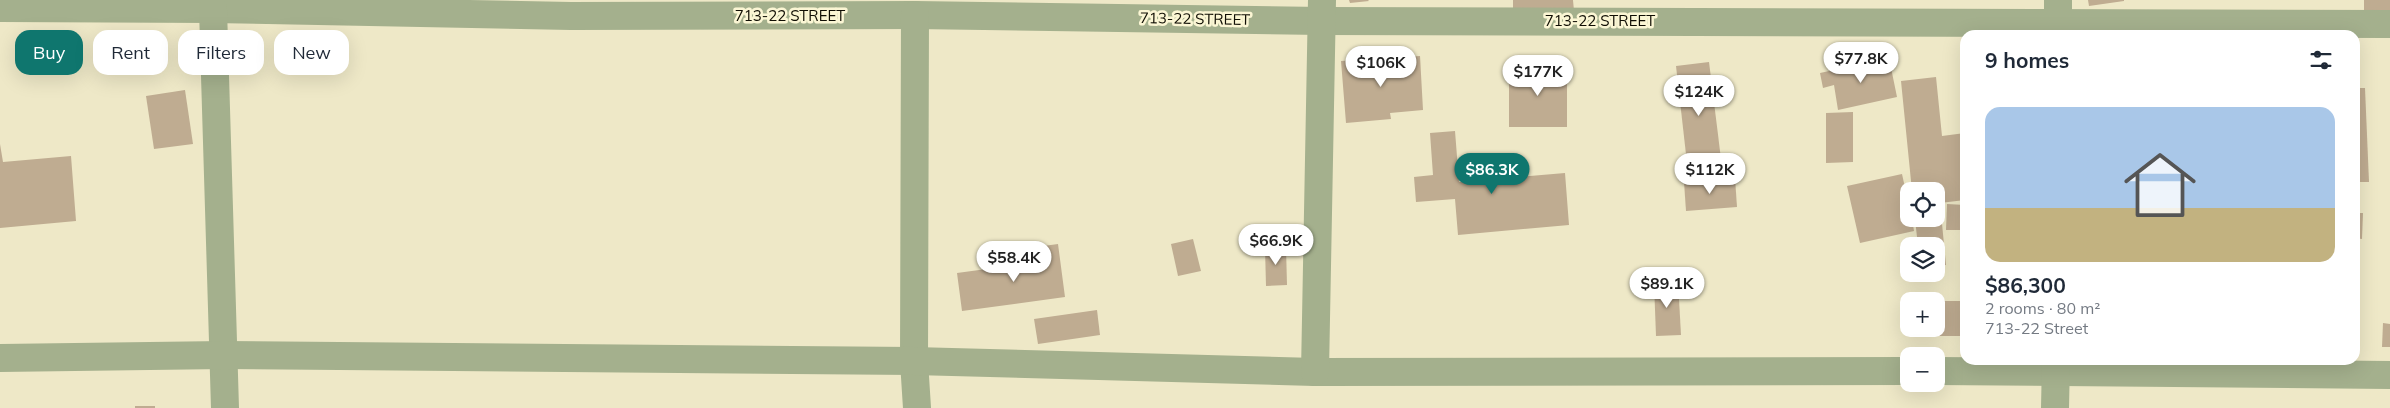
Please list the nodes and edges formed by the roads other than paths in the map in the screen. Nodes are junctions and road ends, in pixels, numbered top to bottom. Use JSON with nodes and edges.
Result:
{"nodes":[{"id":1,"x":0,"y":8,"type":"edge"},
{"id":2,"x":213,"y":8,"type":"junction"},
{"id":3,"x":571,"y":8,"type":"edge"},
{"id":4,"x":1322,"y":11,"type":"edge"},
{"id":5,"x":915,"y":15,"type":"junction"},
{"id":6,"x":2058,"y":19,"type":"edge"},
{"id":7,"x":2390,"y":24,"type":"edge"},
{"id":8,"x":224,"y":355,"type":"junction"},
{"id":9,"x":0,"y":358,"type":"edge"},
{"id":10,"x":914,"y":361,"type":"junction"},
{"id":11,"x":2056,"y":366,"type":"edge"},
{"id":12,"x":1900,"y":371,"type":"edge"},
{"id":13,"x":1945,"y":371,"type":"edge"},
{"id":14,"x":1315,"y":372,"type":"junction"},
{"id":15,"x":2390,"y":375,"type":"edge"},
{"id":16,"x":225,"y":408,"type":"edge"},
{"id":17,"x":917,"y":408,"type":"edge"},
{"id":18,"x":2055,"y":408,"type":"edge"}],
"edges":[{"from":1,"to":2,"type":"street","name":"713-22 STREET"},
{"from":2,"to":3,"type":"street","name":"713-22 STREET"},
{"from":2,"to":8,"type":"street"},
{"from":3,"to":5,"type":"street","name":"713-22 STREET"},
{"from":4,"to":5,"type":"street","name":"713-22 STREET"},
{"from":4,"to":6,"type":"street","name":"713-22 STREET"},
{"from":4,"to":14,"type":"street"},
{"from":5,"to":10,"type":"street"},
{"from":6,"to":7,"type":"street","name":"713-22 STREET"},
{"from":8,"to":9,"type":"street"},
{"from":8,"to":10,"type":"street"},
{"from":8,"to":16,"type":"street"},
{"from":10,"to":14,"type":"street"},
{"from":10,"to":17,"type":"street"},
{"from":11,"to":13,"type":"street"},
{"from":11,"to":15,"type":"street"},
{"from":11,"to":18,"type":"street"},
{"from":12,"to":14,"type":"street"}]}
